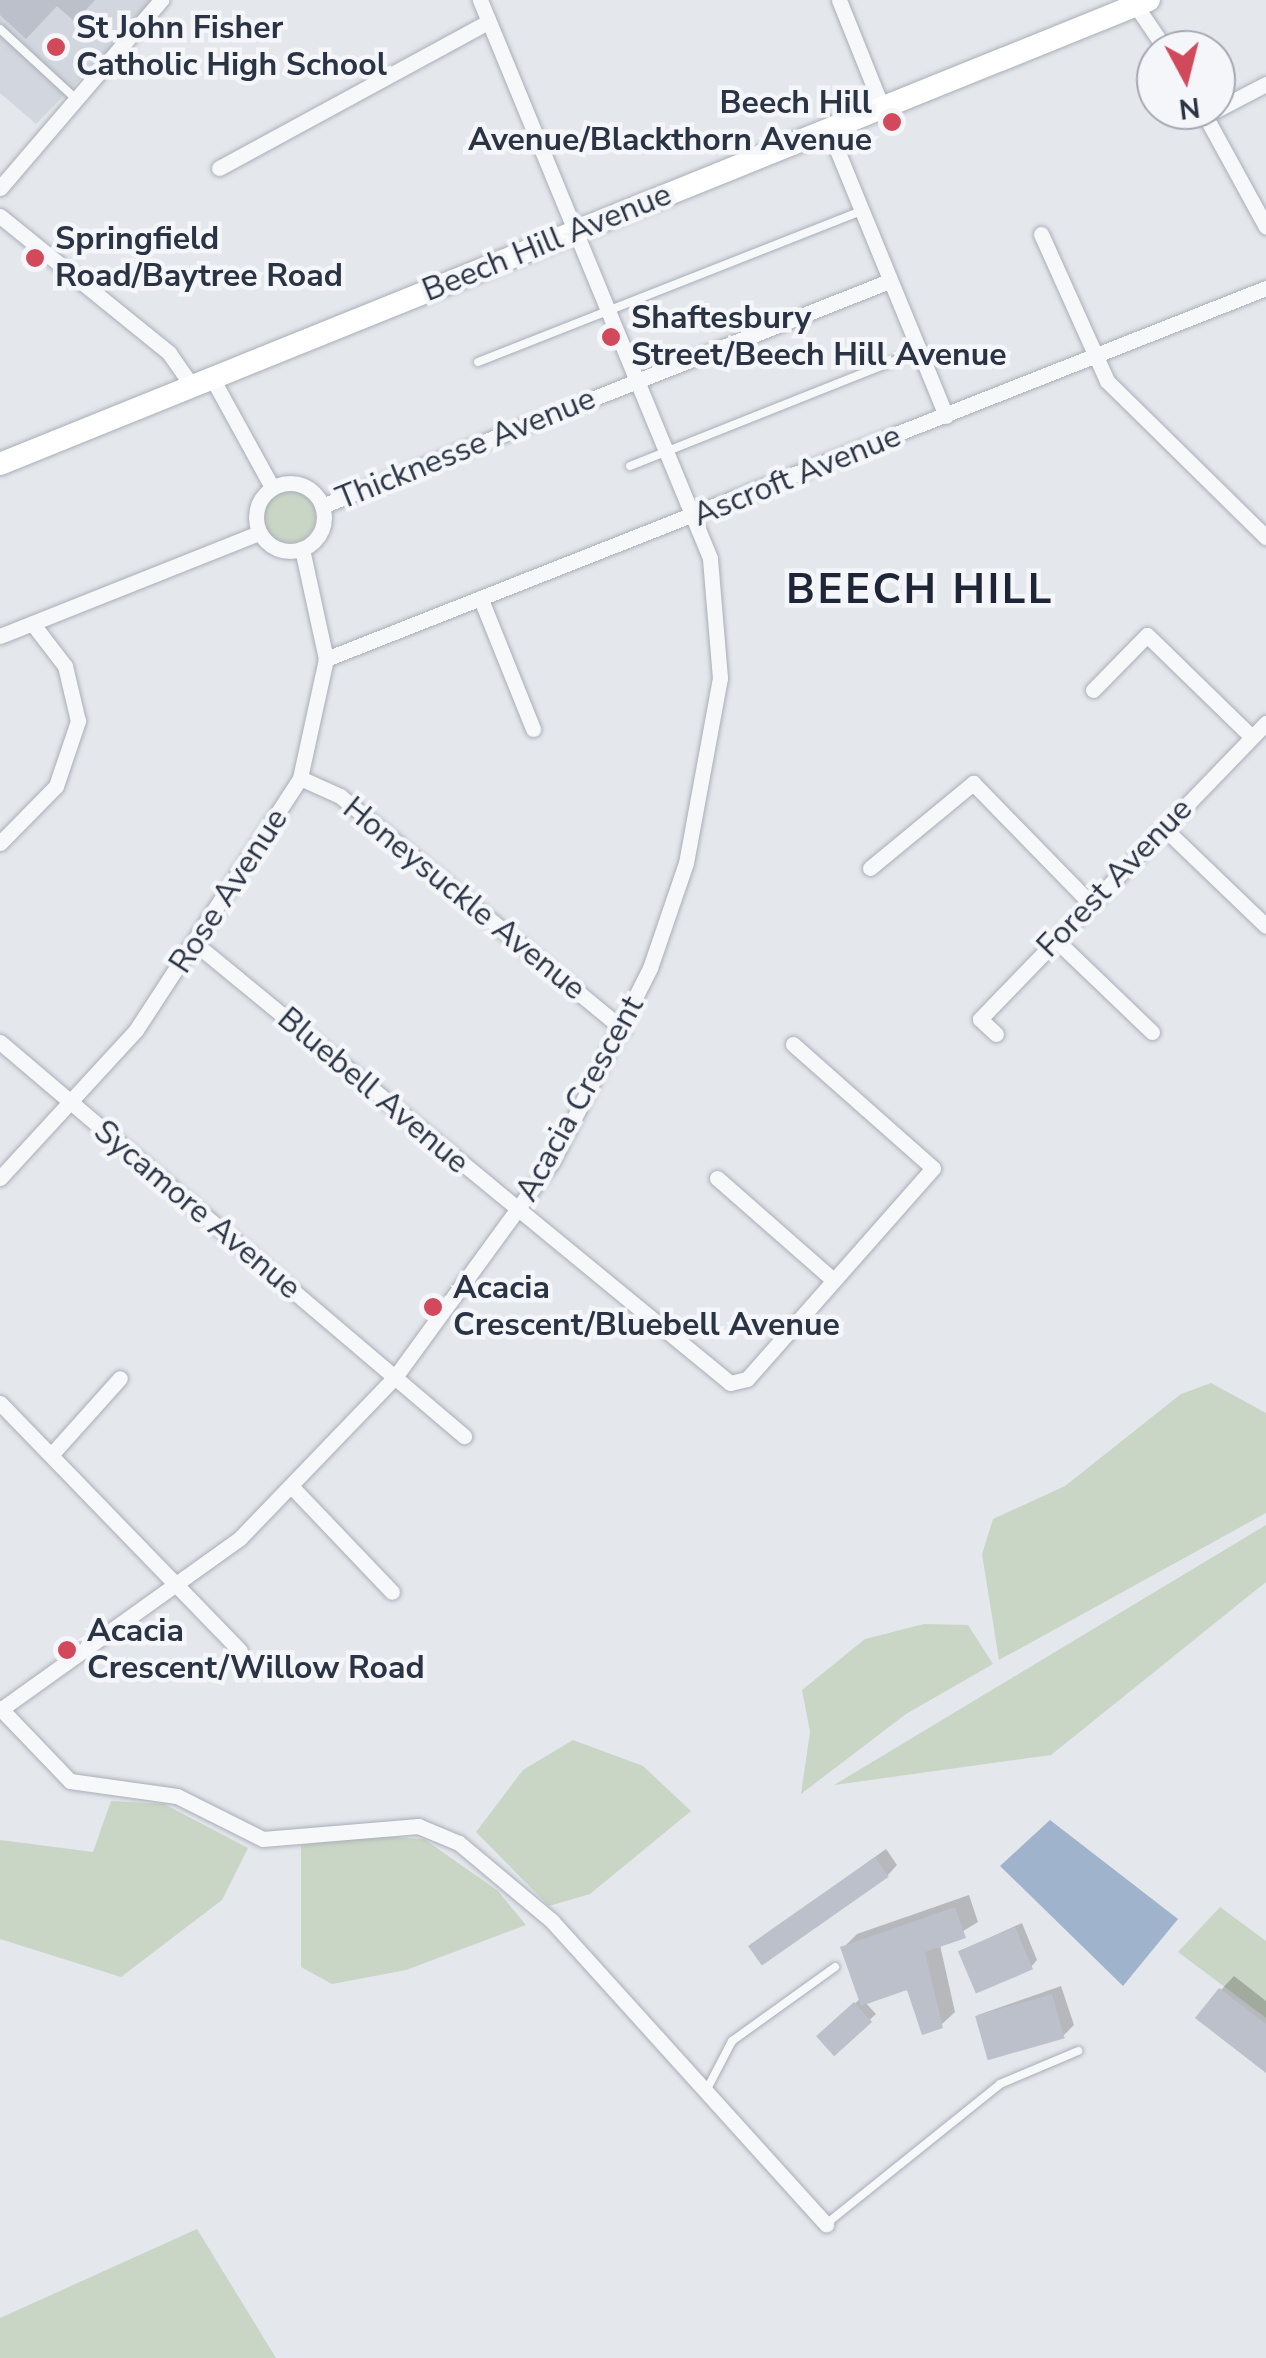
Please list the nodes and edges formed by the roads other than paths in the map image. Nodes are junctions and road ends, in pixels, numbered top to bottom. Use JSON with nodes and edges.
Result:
{"nodes":[{"id":1,"x":161,"y":0,"type":"edge"},
{"id":2,"x":480,"y":0,"type":"edge"},
{"id":3,"x":839,"y":0,"type":"edge"},
{"id":4,"x":1139,"y":2,"type":"edge"},
{"id":5,"x":488,"y":22,"type":"junction"},
{"id":6,"x":0,"y":29,"type":"edge"},
{"id":7,"x":1155,"y":30,"type":"edge"},
{"id":8,"x":1266,"y":84,"type":"edge"},
{"id":9,"x":74,"y":97,"type":"junction"},
{"id":10,"x":1236,"y":98,"type":"edge"},
{"id":11,"x":882,"y":107,"type":"junction"},
{"id":12,"x":828,"y":128,"type":"junction"},
{"id":13,"x":1219,"y":130,"type":"edge"},
{"id":14,"x":219,"y":168,"type":"dead end"},
{"id":15,"x":0,"y":188,"type":"edge"},
{"id":16,"x":861,"y":211,"type":"junction"},
{"id":17,"x":0,"y":216,"type":"edge"},
{"id":18,"x":1266,"y":227,"type":"edge"},
{"id":19,"x":574,"y":233,"type":"junction"},
{"id":20,"x":1040,"y":234,"type":"dead end"},
{"id":21,"x":889,"y":281,"type":"junction"},
{"id":22,"x":1266,"y":288,"type":"edge"},
{"id":23,"x":607,"y":314,"type":"junction"},
{"id":24,"x":919,"y":351,"type":"junction"},
{"id":25,"x":1092,"y":358,"type":"junction"},
{"id":26,"x":478,"y":362,"type":"dead end"},
{"id":27,"x":202,"y":382,"type":"junction"},
{"id":28,"x":635,"y":382,"type":"junction"},
{"id":29,"x":946,"y":416,"type":"junction"},
{"id":30,"x":664,"y":453,"type":"junction"},
{"id":31,"x":0,"y":464,"type":"edge"},
{"id":32,"x":630,"y":466,"type":"dead end"},
{"id":33,"x":272,"y":487,"type":"junction"},
{"id":34,"x":322,"y":506,"type":"junction"},
{"id":35,"x":695,"y":516,"type":"junction"},
{"id":36,"x":259,"y":533,"type":"junction"},
{"id":37,"x":1266,"y":537,"type":"edge"},
{"id":38,"x":302,"y":548,"type":"junction"},
{"id":39,"x":482,"y":602,"type":"junction"},
{"id":40,"x":32,"y":622,"type":"junction"},
{"id":41,"x":0,"y":636,"type":"edge"},
{"id":42,"x":326,"y":660,"type":"junction"},
{"id":43,"x":1093,"y":690,"type":"dead end"},
{"id":44,"x":1266,"y":722,"type":"edge"},
{"id":45,"x":533,"y":729,"type":"dead end"},
{"id":46,"x":1252,"y":737,"type":"junction"},
{"id":47,"x":300,"y":778,"type":"junction"},
{"id":48,"x":1164,"y":828,"type":"junction"},
{"id":49,"x":0,"y":843,"type":"edge"},
{"id":50,"x":870,"y":868,"type":"dead end"},
{"id":51,"x":1091,"y":904,"type":"junction"},
{"id":52,"x":1266,"y":926,"type":"edge"},
{"id":53,"x":1056,"y":940,"type":"junction"},
{"id":54,"x":198,"y":945,"type":"junction"},
{"id":55,"x":623,"y":1029,"type":"junction"},
{"id":56,"x":1152,"y":1032,"type":"dead end"},
{"id":57,"x":996,"y":1034,"type":"dead end"},
{"id":58,"x":0,"y":1042,"type":"edge"},
{"id":59,"x":793,"y":1044,"type":"dead end"},
{"id":60,"x":74,"y":1105,"type":"junction"},
{"id":61,"x":0,"y":1178,"type":"edge"},
{"id":62,"x":717,"y":1178,"type":"dead end"},
{"id":63,"x":517,"y":1213,"type":"junction"},
{"id":64,"x":832,"y":1279,"type":"junction"},
{"id":65,"x":395,"y":1377,"type":"junction"},
{"id":66,"x":120,"y":1378,"type":"dead end"},
{"id":67,"x":0,"y":1403,"type":"edge"},
{"id":68,"x":464,"y":1436,"type":"dead end"},
{"id":69,"x":51,"y":1456,"type":"junction"},
{"id":70,"x":294,"y":1489,"type":"junction"},
{"id":71,"x":179,"y":1588,"type":"junction"},
{"id":72,"x":392,"y":1592,"type":"dead end"},
{"id":73,"x":240,"y":1651,"type":"dead end"},
{"id":74,"x":0,"y":1709,"type":"edge"},
{"id":75,"x":835,"y":1967,"type":"dead end"},
{"id":76,"x":1078,"y":2051,"type":"dead end"},
{"id":77,"x":706,"y":2092,"type":"junction"},
{"id":78,"x":826,"y":2224,"type":"joint"}],
"edges":[{"from":1,"to":9,"type":"street"},
{"from":2,"to":5,"type":"street","name":"Acacia Crescent"},
{"from":3,"to":11,"type":"street"},
{"from":4,"to":7,"type":"street"},
{"from":4,"to":11,"type":"street","name":"Beech Hill Avenue"},
{"from":5,"to":14,"type":"street"},
{"from":5,"to":19,"type":"street","name":"Acacia Crescent"},
{"from":6,"to":9,"type":"lane"},
{"from":8,"to":10,"type":"street"},
{"from":9,"to":15,"type":"street"},
{"from":11,"to":12,"type":"street","name":"Beech Hill Avenue"},
{"from":12,"to":16,"type":"street"},
{"from":12,"to":19,"type":"street","name":"Beech Hill Avenue"},
{"from":13,"to":18,"type":"street"},
{"from":16,"to":21,"type":"street"},
{"from":16,"to":23,"type":"lane"},
{"from":17,"to":27,"type":"street"},
{"from":19,"to":23,"type":"street","name":"Acacia Crescent"},
{"from":19,"to":27,"type":"street","name":"Beech Hill Avenue"},
{"from":20,"to":25,"type":"street"},
{"from":21,"to":24,"type":"street"},
{"from":21,"to":28,"type":"street","name":"Thicknesse Avenue"},
{"from":22,"to":25,"type":"street","name":"Ascroft Avenue"},
{"from":23,"to":26,"type":"lane"},
{"from":23,"to":28,"type":"street","name":"Acacia Crescent"},
{"from":24,"to":29,"type":"street"},
{"from":24,"to":30,"type":"lane"},
{"from":25,"to":29,"type":"street","name":"Ascroft Avenue"},
{"from":25,"to":37,"type":"street"},
{"from":27,"to":31,"type":"street","name":"Beech Hill Avenue"},
{"from":27,"to":33,"type":"street"},
{"from":28,"to":30,"type":"street","name":"Acacia Crescent"},
{"from":28,"to":34,"type":"street","name":"Thicknesse Avenue"},
{"from":29,"to":35,"type":"street","name":"Ascroft Avenue"},
{"from":30,"to":32,"type":"lane"},
{"from":30,"to":35,"type":"street","name":"Acacia Crescent"},
{"from":33,"to":34,"type":"street"},
{"from":33,"to":36,"type":"street"},
{"from":34,"to":38,"type":"street"},
{"from":35,"to":39,"type":"street","name":"Ascroft Avenue"},
{"from":35,"to":55,"type":"street","name":"Acacia Crescent"},
{"from":36,"to":38,"type":"street"},
{"from":36,"to":40,"type":"street"},
{"from":38,"to":42,"type":"street","name":"Rose Avenue"},
{"from":39,"to":42,"type":"street","name":"Ascroft Avenue"},
{"from":39,"to":45,"type":"street"},
{"from":40,"to":41,"type":"street"},
{"from":40,"to":49,"type":"street"},
{"from":42,"to":47,"type":"street","name":"Rose Avenue"},
{"from":43,"to":46,"type":"street"},
{"from":44,"to":46,"type":"street","name":"Forest Avenue"},
{"from":46,"to":48,"type":"street","name":"Forest Avenue"},
{"from":47,"to":54,"type":"street","name":"Rose Avenue"},
{"from":47,"to":55,"type":"street","name":"Honeysuckle Avenue"},
{"from":48,"to":51,"type":"street","name":"Forest Avenue"},
{"from":48,"to":52,"type":"street"},
{"from":50,"to":51,"type":"street"},
{"from":51,"to":53,"type":"street","name":"Forest Avenue"},
{"from":53,"to":56,"type":"street"},
{"from":53,"to":57,"type":"street","name":"Forest Avenue"},
{"from":54,"to":60,"type":"street","name":"Rose Avenue"},
{"from":54,"to":63,"type":"street","name":"Bluebell Avenue"},
{"from":55,"to":63,"type":"street","name":"Acacia Crescent"},
{"from":58,"to":60,"type":"street","name":"Sycamore Avenue"},
{"from":59,"to":64,"type":"street","name":"Bluebell Avenue"},
{"from":60,"to":61,"type":"street","name":"Rose Avenue"},
{"from":60,"to":65,"type":"street","name":"Sycamore Avenue"},
{"from":62,"to":64,"type":"street"},
{"from":63,"to":64,"type":"street","name":"Bluebell Avenue"},
{"from":63,"to":65,"type":"street","name":"Acacia Crescent"},
{"from":65,"to":68,"type":"street","name":"Sycamore Avenue"},
{"from":65,"to":70,"type":"street","name":"Acacia Crescent"},
{"from":66,"to":69,"type":"street"},
{"from":67,"to":69,"type":"street"},
{"from":69,"to":71,"type":"street"},
{"from":70,"to":71,"type":"street","name":"Acacia Crescent"},
{"from":70,"to":72,"type":"street"},
{"from":71,"to":73,"type":"street"},
{"from":71,"to":74,"type":"street","name":"Acacia Crescent"},
{"from":74,"to":77,"type":"street"},
{"from":75,"to":77,"type":"lane"},
{"from":76,"to":78,"type":"lane"},
{"from":77,"to":78,"type":"street"}]}
